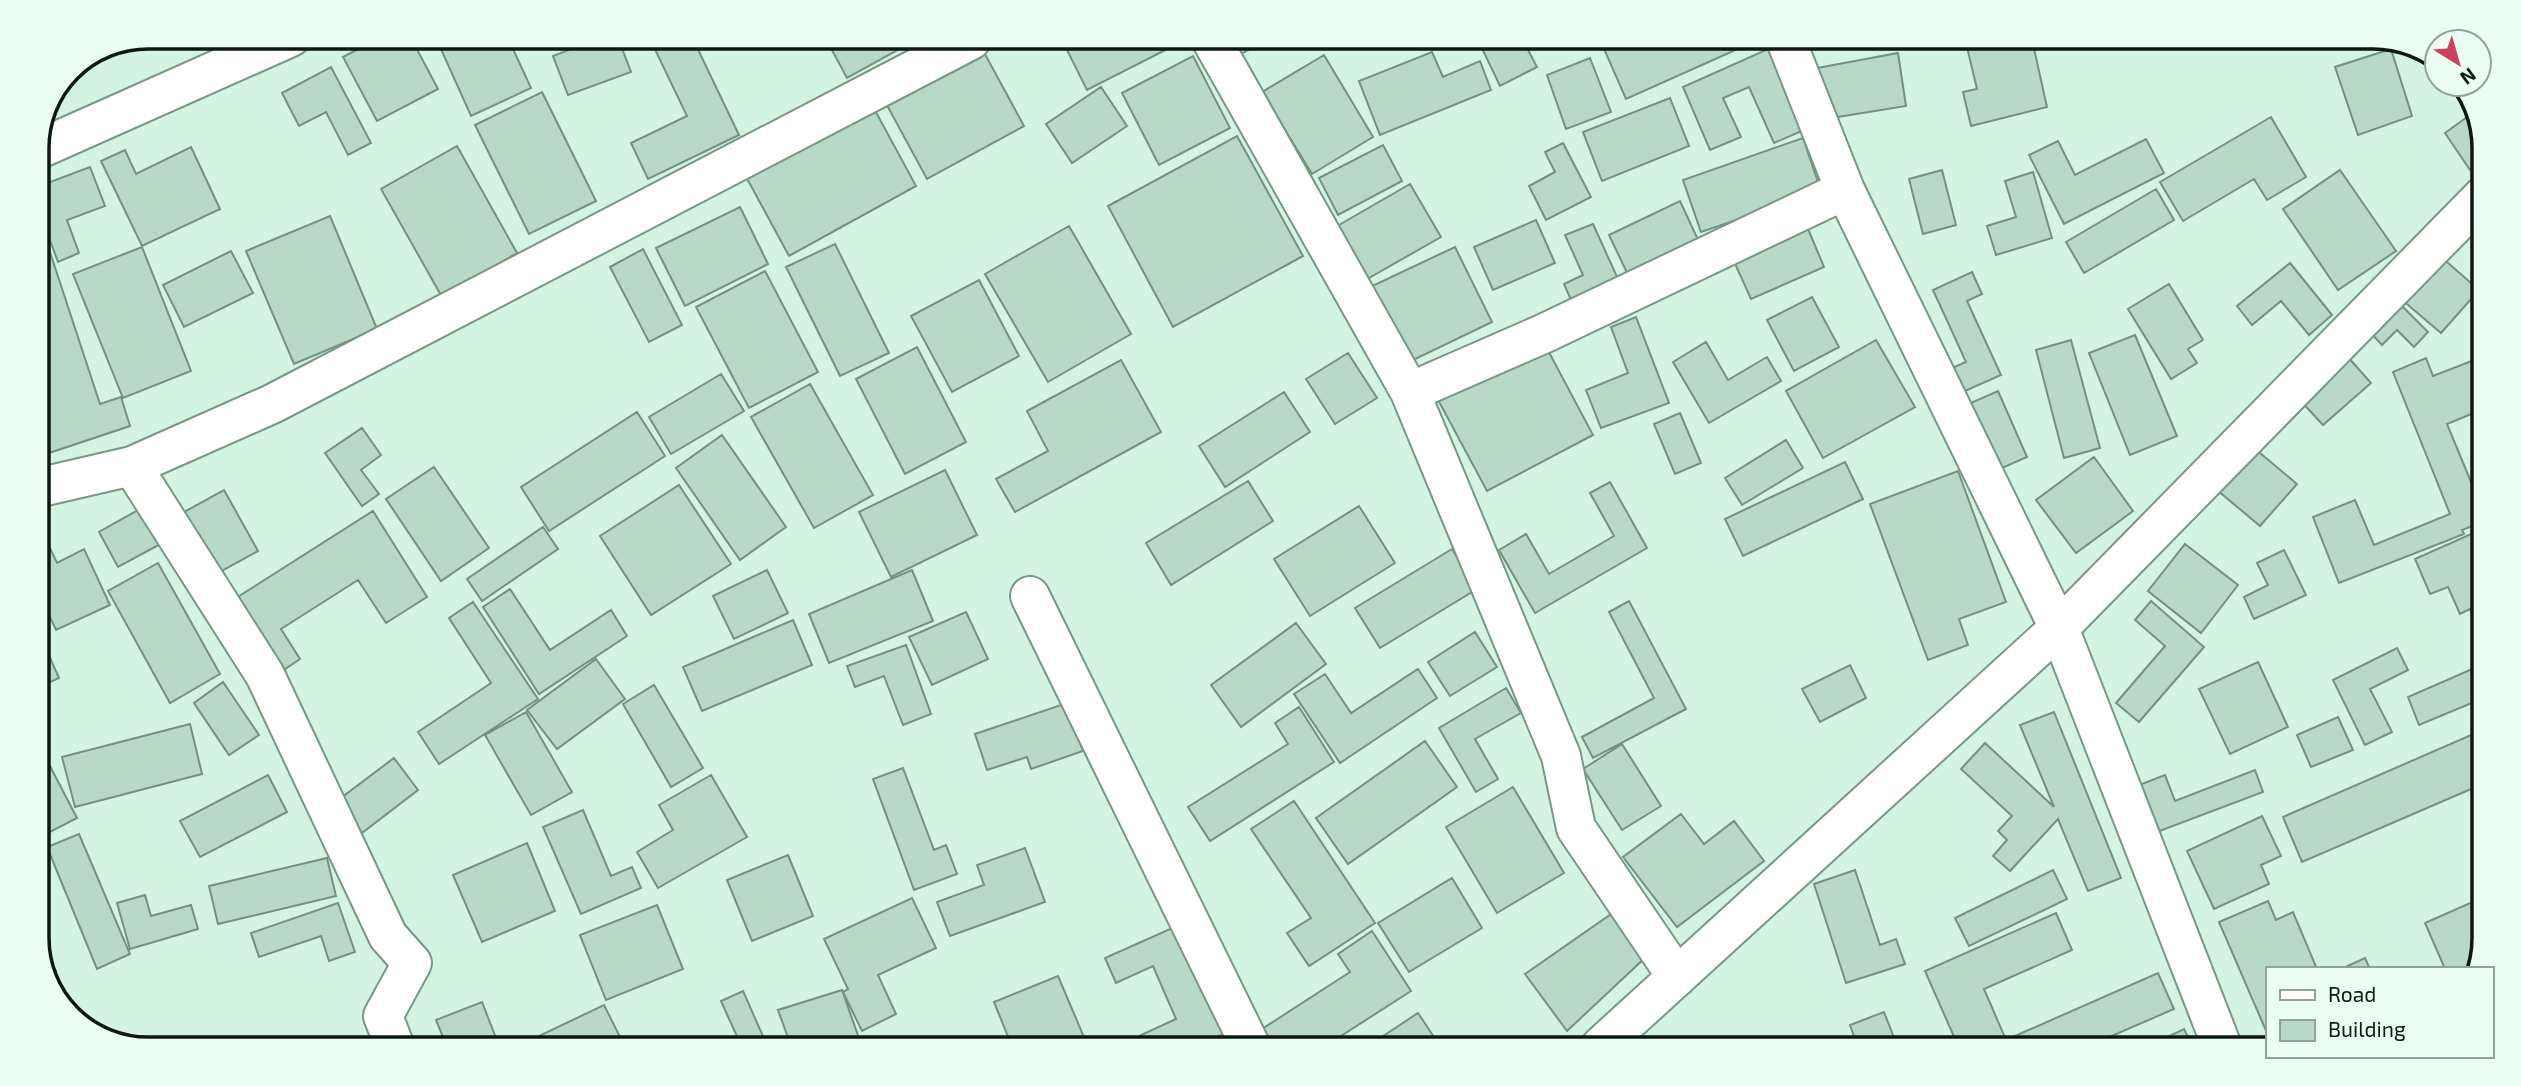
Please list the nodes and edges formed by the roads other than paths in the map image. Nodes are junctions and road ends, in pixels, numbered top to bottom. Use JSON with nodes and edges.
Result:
{"nodes":[{"id":1,"x":264,"y":49,"type":"edge"},
{"id":2,"x":954,"y":49,"type":"edge"},
{"id":3,"x":1217,"y":49,"type":"edge"},
{"id":4,"x":1789,"y":49,"type":"edge"},
{"id":5,"x":49,"y":145,"type":"edge"},
{"id":6,"x":1845,"y":190,"type":"junction"},
{"id":7,"x":2472,"y":207,"type":"edge"},
{"id":8,"x":1410,"y":391,"type":"junction"},
{"id":9,"x":131,"y":466,"type":"junction"},
{"id":10,"x":49,"y":485,"type":"edge"},
{"id":11,"x":1030,"y":596,"type":"dead end"},
{"id":12,"x":2059,"y":628,"type":"junction"},
{"id":13,"x":1676,"y":977,"type":"junction"},
{"id":14,"x":391,"y":1037,"type":"edge"},
{"id":15,"x":1246,"y":1037,"type":"edge"},
{"id":16,"x":1611,"y":1037,"type":"edge"},
{"id":17,"x":2218,"y":1037,"type":"edge"}],
"edges":[{"from":1,"to":5,"type":"street"},
{"from":2,"to":9,"type":"street"},
{"from":3,"to":8,"type":"street"},
{"from":4,"to":6,"type":"street"},
{"from":6,"to":8,"type":"street"},
{"from":6,"to":12,"type":"street"},
{"from":7,"to":12,"type":"street"},
{"from":8,"to":13,"type":"street"},
{"from":9,"to":10,"type":"street"},
{"from":9,"to":14,"type":"street"},
{"from":11,"to":15,"type":"street"},
{"from":12,"to":13,"type":"street"},
{"from":12,"to":17,"type":"street"},
{"from":13,"to":16,"type":"street"}]}
